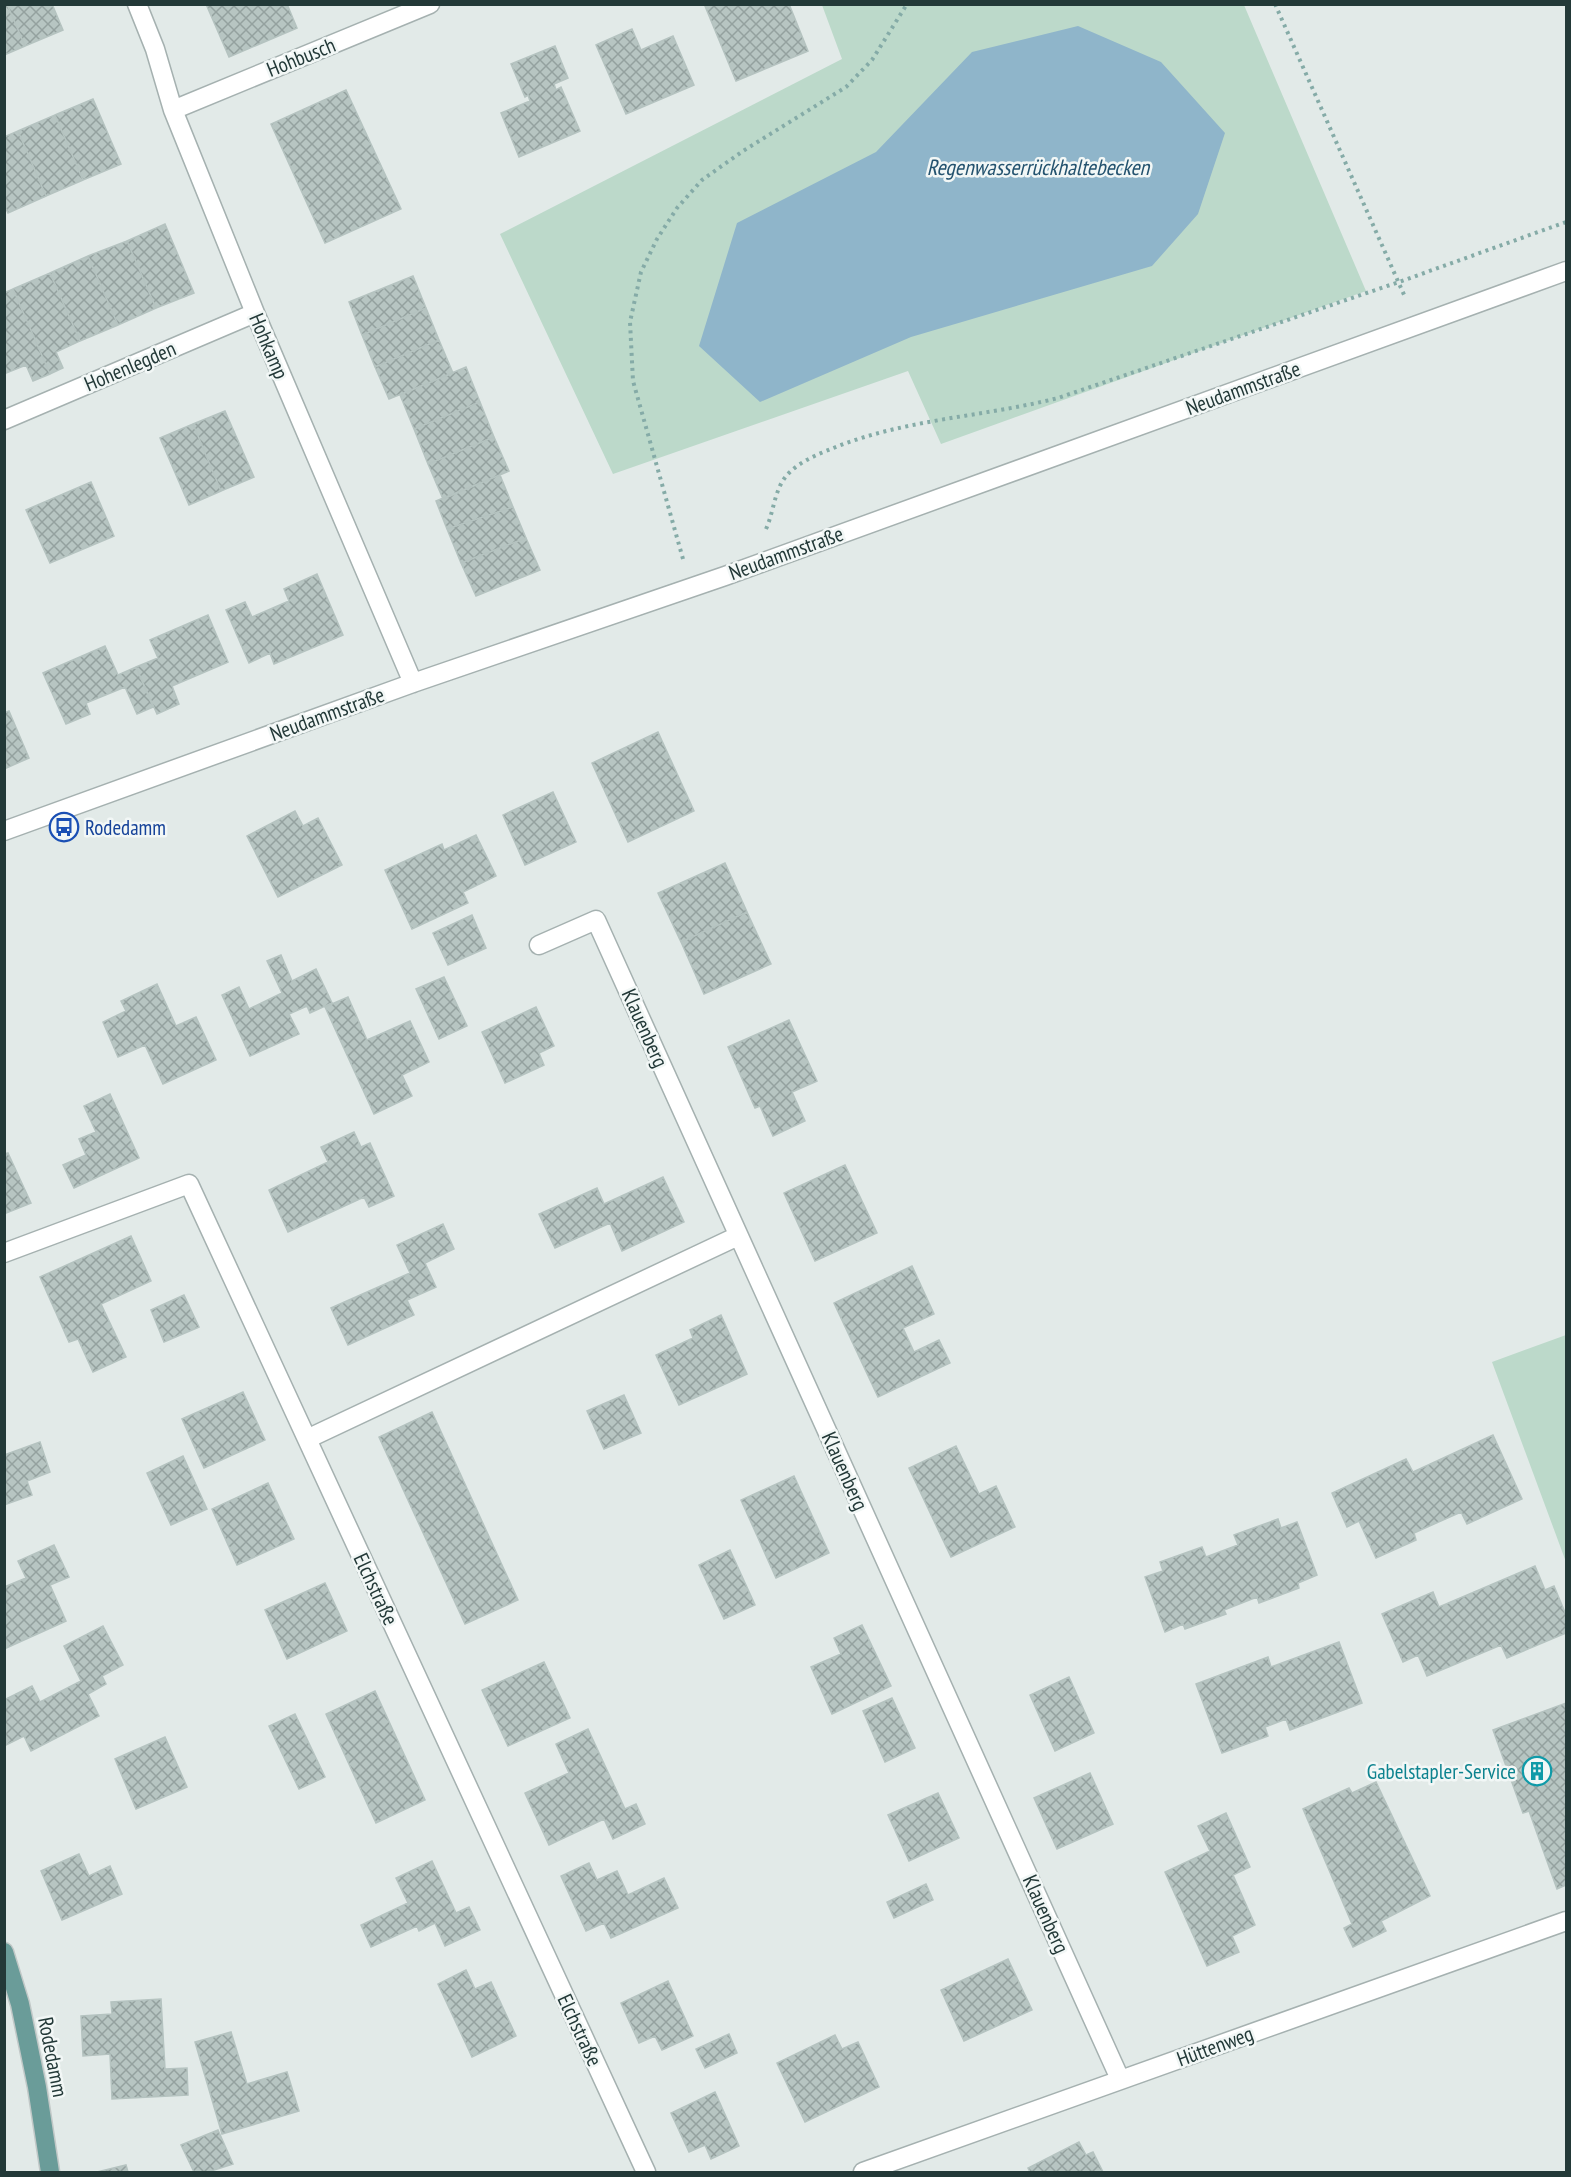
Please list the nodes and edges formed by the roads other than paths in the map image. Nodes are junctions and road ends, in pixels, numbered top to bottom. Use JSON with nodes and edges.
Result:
{"nodes":[{"id":1,"x":137,"y":4,"type":"edge"},
{"id":2,"x":430,"y":4,"type":"edge"},
{"id":3,"x":173,"y":110,"type":"junction"},
{"id":4,"x":1566,"y":271,"type":"edge"},
{"id":5,"x":255,"y":313,"type":"junction"},
{"id":6,"x":4,"y":420,"type":"edge"},
{"id":7,"x":412,"y":683,"type":"junction"},
{"id":8,"x":4,"y":831,"type":"edge"},
{"id":9,"x":538,"y":945,"type":"dead end"},
{"id":10,"x":738,"y":1236,"type":"junction"},
{"id":11,"x":4,"y":1253,"type":"edge"},
{"id":12,"x":307,"y":1439,"type":"junction"},
{"id":13,"x":1566,"y":1921,"type":"edge"},
{"id":14,"x":4,"y":1952,"type":"edge"},
{"id":15,"x":1120,"y":2079,"type":"junction"},
{"id":16,"x":50,"y":2172,"type":"edge"},
{"id":17,"x":646,"y":2172,"type":"edge"},
{"id":18,"x":863,"y":2172,"type":"edge"}],
"edges":[{"from":1,"to":3,"type":"street","name":"Hohkamp"},
{"from":2,"to":3,"type":"street","name":"Hohbusch"},
{"from":3,"to":5,"type":"street","name":"Hohkamp"},
{"from":4,"to":7,"type":"street","name":"Neudammstraße"},
{"from":5,"to":6,"type":"street","name":"Hohenlegden"},
{"from":5,"to":7,"type":"street","name":"Hohkamp"},
{"from":7,"to":8,"type":"street","name":"Neudammstraße"},
{"from":9,"to":10,"type":"street","name":"Klauenberg"},
{"from":10,"to":12,"type":"street"},
{"from":10,"to":15,"type":"street","name":"Klauenberg"},
{"from":11,"to":12,"type":"street","name":"Elchstraße"},
{"from":12,"to":17,"type":"street","name":"Elchstraße"},
{"from":13,"to":15,"type":"street","name":"Hüttenweg"},
{"from":14,"to":16,"type":"main road","name":"Rodedamm"},
{"from":15,"to":18,"type":"street","name":"Hüttenweg"}]}
